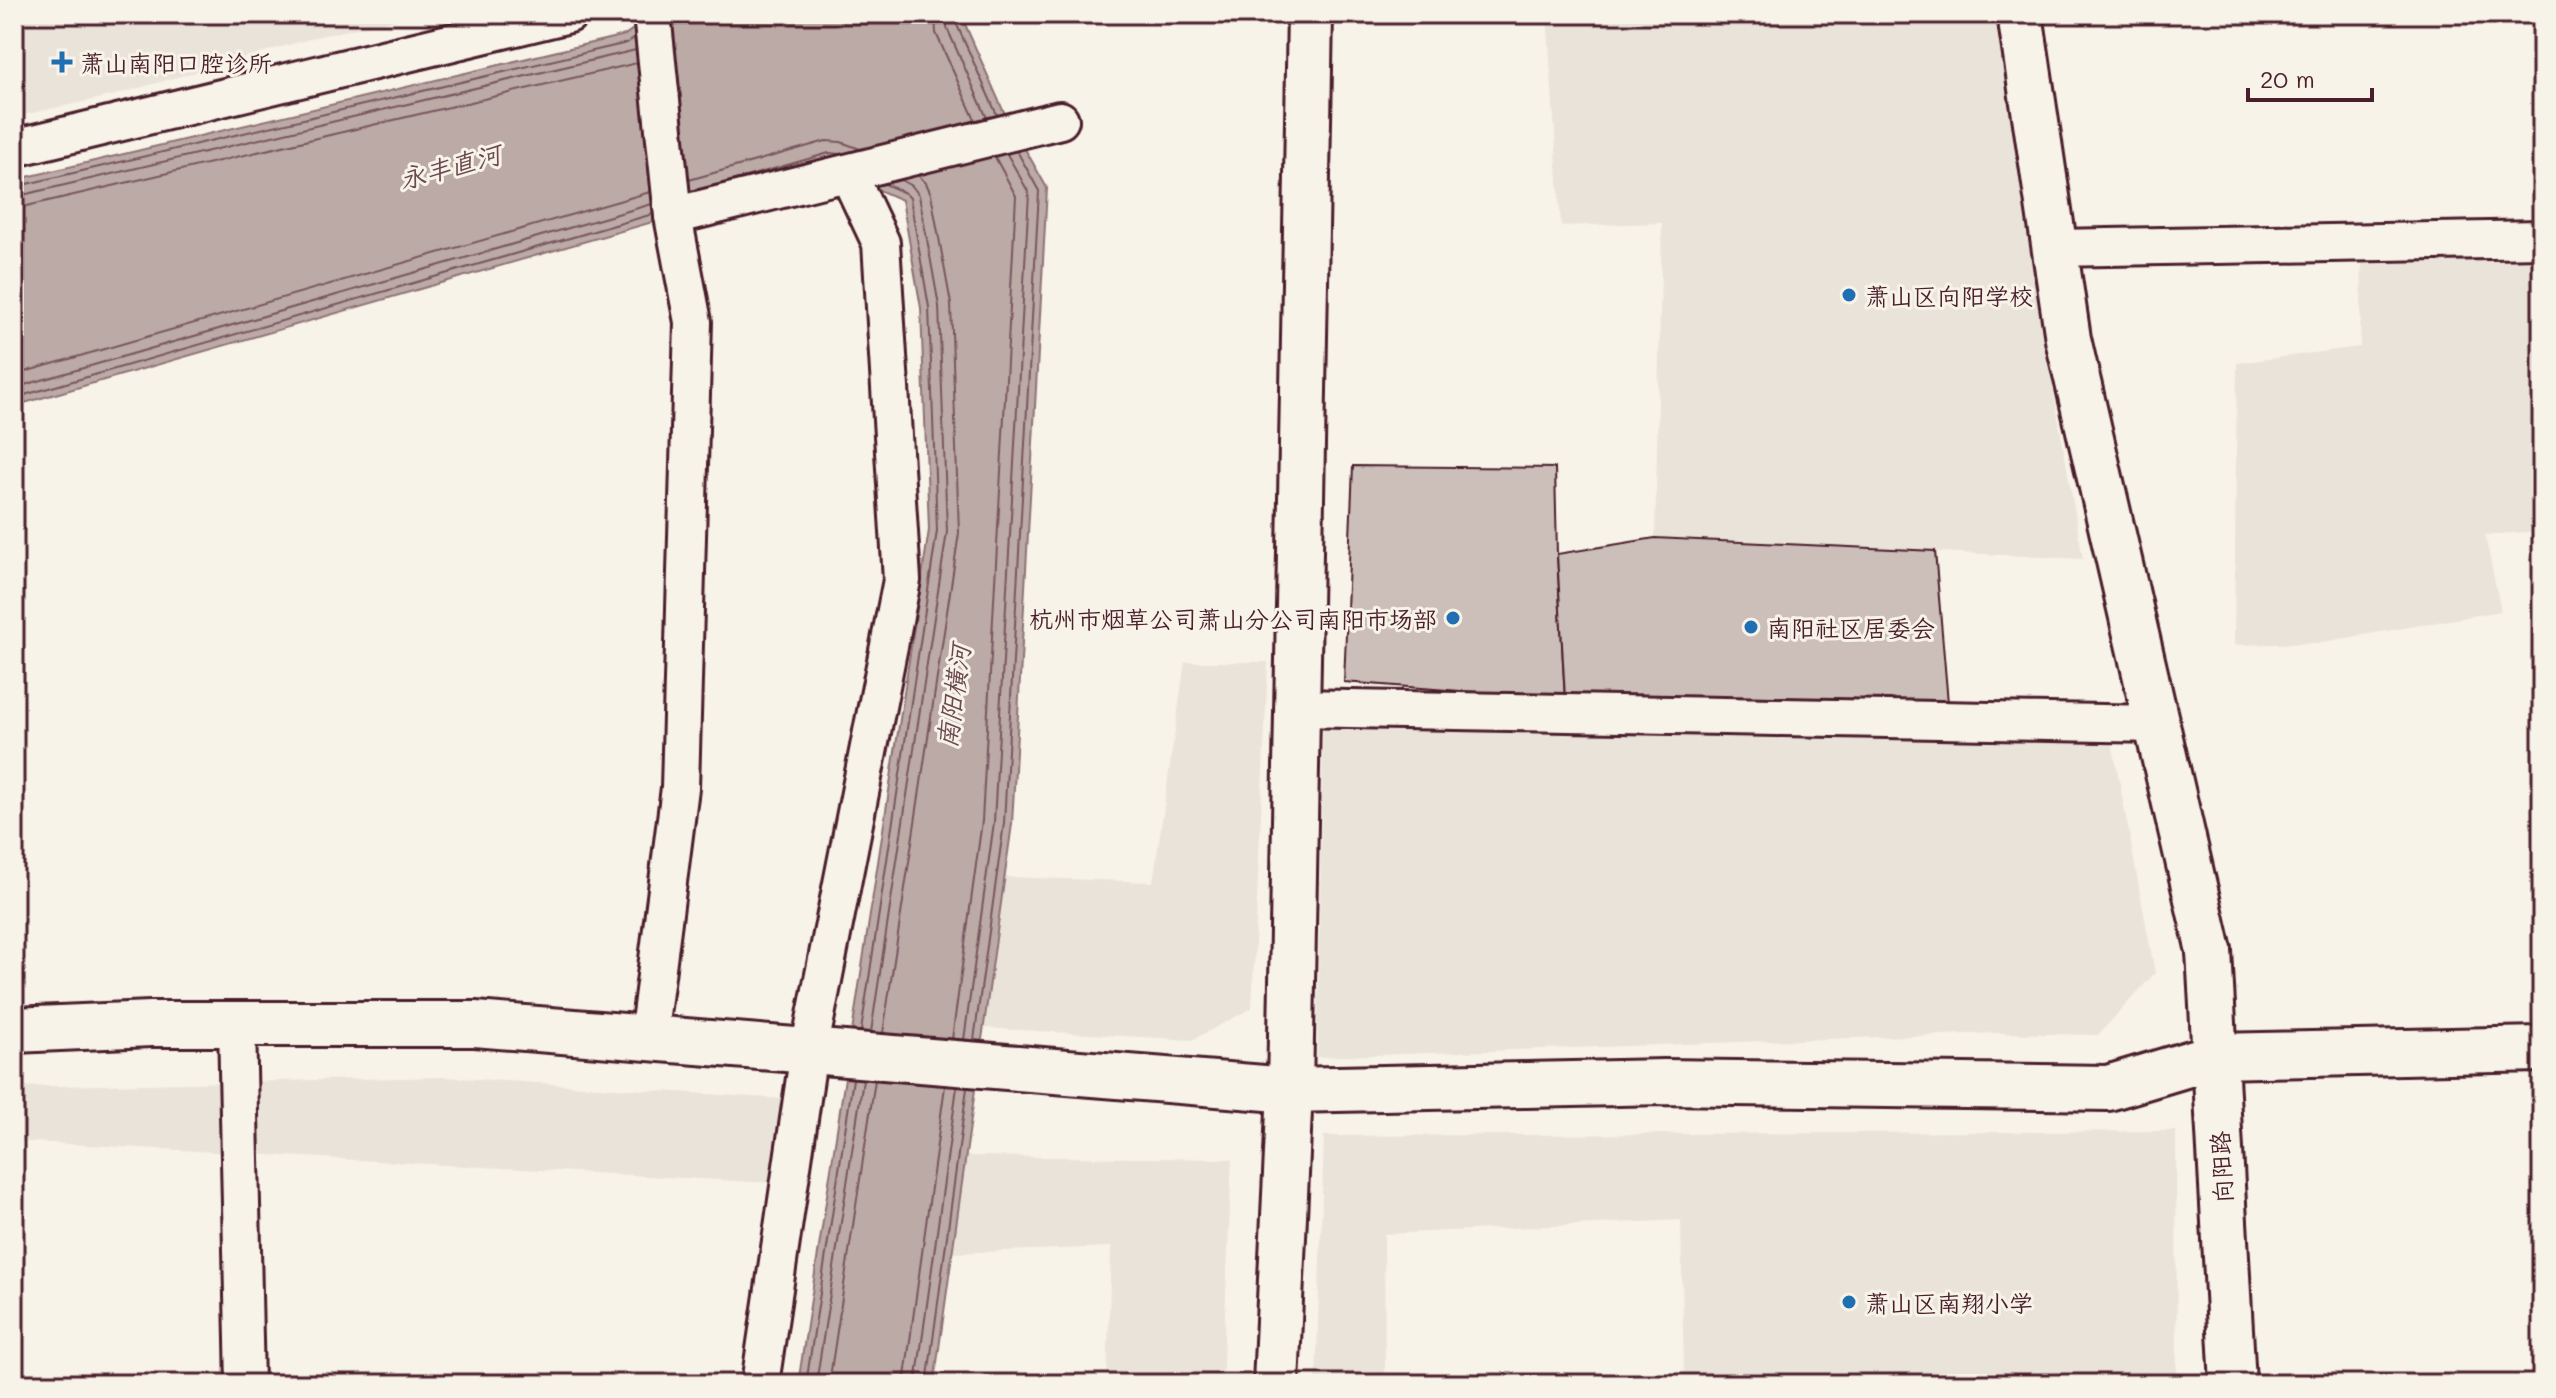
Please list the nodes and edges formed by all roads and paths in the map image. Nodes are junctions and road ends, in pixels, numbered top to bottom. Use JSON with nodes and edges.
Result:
{"nodes":[{"id":1,"x":569,"y":14,"type":"edge"},
{"id":2,"x":652,"y":14,"type":"edge"},
{"id":3,"x":1310,"y":14,"type":"edge"},
{"id":4,"x":2020,"y":14,"type":"edge"},
{"id":5,"x":1060,"y":120,"type":"dead end"},
{"id":6,"x":14,"y":148,"type":"edge"},
{"id":7,"x":848,"y":173,"type":"junction"},
{"id":8,"x":673,"y":216,"type":"junction"},
{"id":9,"x":2542,"y":239,"type":"edge"},
{"id":10,"x":2054,"y":248,"type":"junction"},
{"id":11,"x":1297,"y":708,"type":"junction"},
{"id":12,"x":2157,"y":724,"type":"junction"},
{"id":13,"x":237,"y":1024,"type":"junction"},
{"id":14,"x":14,"y":1030,"type":"edge"},
{"id":15,"x":648,"y":1038,"type":"junction"},
{"id":16,"x":2542,"y":1049,"type":"edge"},
{"id":17,"x":823,"y":1053,"type":"junction"},
{"id":18,"x":2215,"y":1056,"type":"junction"},
{"id":19,"x":1290,"y":1090,"type":"junction"},
{"id":20,"x":245,"y":1384,"type":"edge"},
{"id":21,"x":760,"y":1384,"type":"edge"},
{"id":22,"x":1276,"y":1384,"type":"edge"},
{"id":23,"x":2233,"y":1384,"type":"edge"}],
"edges":[{"from":1,"to":6,"type":"street"},
{"from":2,"to":8,"type":"street"},
{"from":3,"to":11,"type":"street"},
{"from":4,"to":10,"type":"street","name":"向阳路"},
{"from":5,"to":7,"type":"street"},
{"from":7,"to":8,"type":"street"},
{"from":7,"to":17,"type":"street"},
{"from":8,"to":15,"type":"street"},
{"from":9,"to":10,"type":"street"},
{"from":10,"to":12,"type":"street","name":"向阳路"},
{"from":11,"to":12,"type":"street"},
{"from":11,"to":19,"type":"street"},
{"from":12,"to":18,"type":"street","name":"向阳路"},
{"from":13,"to":14,"type":"street"},
{"from":13,"to":15,"type":"street"},
{"from":13,"to":20,"type":"street"},
{"from":15,"to":17,"type":"street"},
{"from":16,"to":18,"type":"street"},
{"from":17,"to":19,"type":"street"},
{"from":17,"to":21,"type":"street"},
{"from":18,"to":19,"type":"street"},
{"from":18,"to":23,"type":"street","name":"向阳路"},
{"from":19,"to":22,"type":"street"}]}
